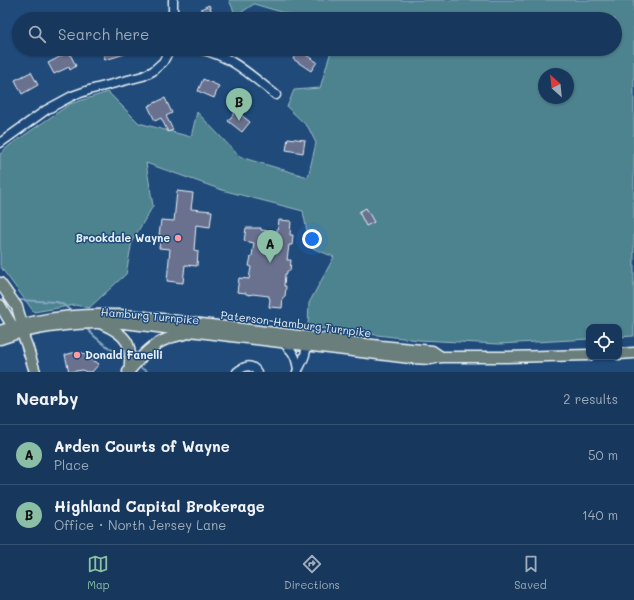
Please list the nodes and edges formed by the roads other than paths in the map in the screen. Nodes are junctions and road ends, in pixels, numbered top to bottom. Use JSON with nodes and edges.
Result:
{"nodes":[{"id":1,"x":173,"y":0,"type":"edge"},
{"id":2,"x":173,"y":12,"type":"edge"},
{"id":3,"x":166,"y":56,"type":"edge"},
{"id":4,"x":221,"y":56,"type":"edge"},
{"id":5,"x":276,"y":95,"type":"dead end"},
{"id":6,"x":0,"y":143,"type":"edge"},
{"id":7,"x":0,"y":283,"type":"edge"},
{"id":8,"x":0,"y":305,"type":"edge"},
{"id":9,"x":81,"y":320,"type":"junction"},
{"id":10,"x":99,"y":323,"type":"junction"},
{"id":11,"x":19,"y":328,"type":"junction"},
{"id":12,"x":0,"y":331,"type":"edge"},
{"id":13,"x":197,"y":332,"type":"junction"},
{"id":14,"x":0,"y":339,"type":"edge"},
{"id":15,"x":306,"y":341,"type":"junction"},
{"id":16,"x":282,"y":342,"type":"junction"},
{"id":17,"x":634,"y":353,"type":"edge"},
{"id":18,"x":622,"y":354,"type":"edge"},
{"id":19,"x":586,"y":355,"type":"edge"},
{"id":20,"x":297,"y":371,"type":"edge"},
{"id":21,"x":35,"y":372,"type":"edge"},
{"id":22,"x":128,"y":372,"type":"edge"},
{"id":23,"x":237,"y":372,"type":"edge"},
{"id":24,"x":257,"y":372,"type":"edge"}],
"edges":[{"from":1,"to":2,"type":"street"},
{"from":3,"to":6,"type":"street"},
{"from":4,"to":5,"type":"street"},
{"from":7,"to":11,"type":"main road"},
{"from":8,"to":11,"type":"main road"},
{"from":9,"to":10,"type":"main road","name":"Hamburg Turnpike"},
{"from":9,"to":11,"type":"main road","name":"Hamburg Turnpike"},
{"from":9,"to":11,"type":"main road","name":"Paterson-Hamburg Turnpike"},
{"from":9,"to":15,"type":"main road","name":"Paterson-Hamburg Turnpike"},
{"from":10,"to":13,"type":"main road","name":"Hamburg Turnpike"},
{"from":10,"to":22,"type":"main road"},
{"from":11,"to":12,"type":"main road","name":"Paterson-Hamburg Turnpike"},
{"from":11,"to":14,"type":"main road","name":"Hamburg Turnpike"},
{"from":11,"to":21,"type":"main road"},
{"from":13,"to":16,"type":"main road","name":"Hamburg Turnpike"},
{"from":13,"to":22,"type":"main road"},
{"from":15,"to":16,"type":"main road","name":"Hamburg Turnpike"},
{"from":15,"to":19,"type":"main road","name":"Hamburg Turnpike"},
{"from":15,"to":20,"type":"street"},
{"from":16,"to":20,"type":"street"},
{"from":17,"to":18,"type":"main road"},
{"from":23,"to":24,"type":"street"}]}
